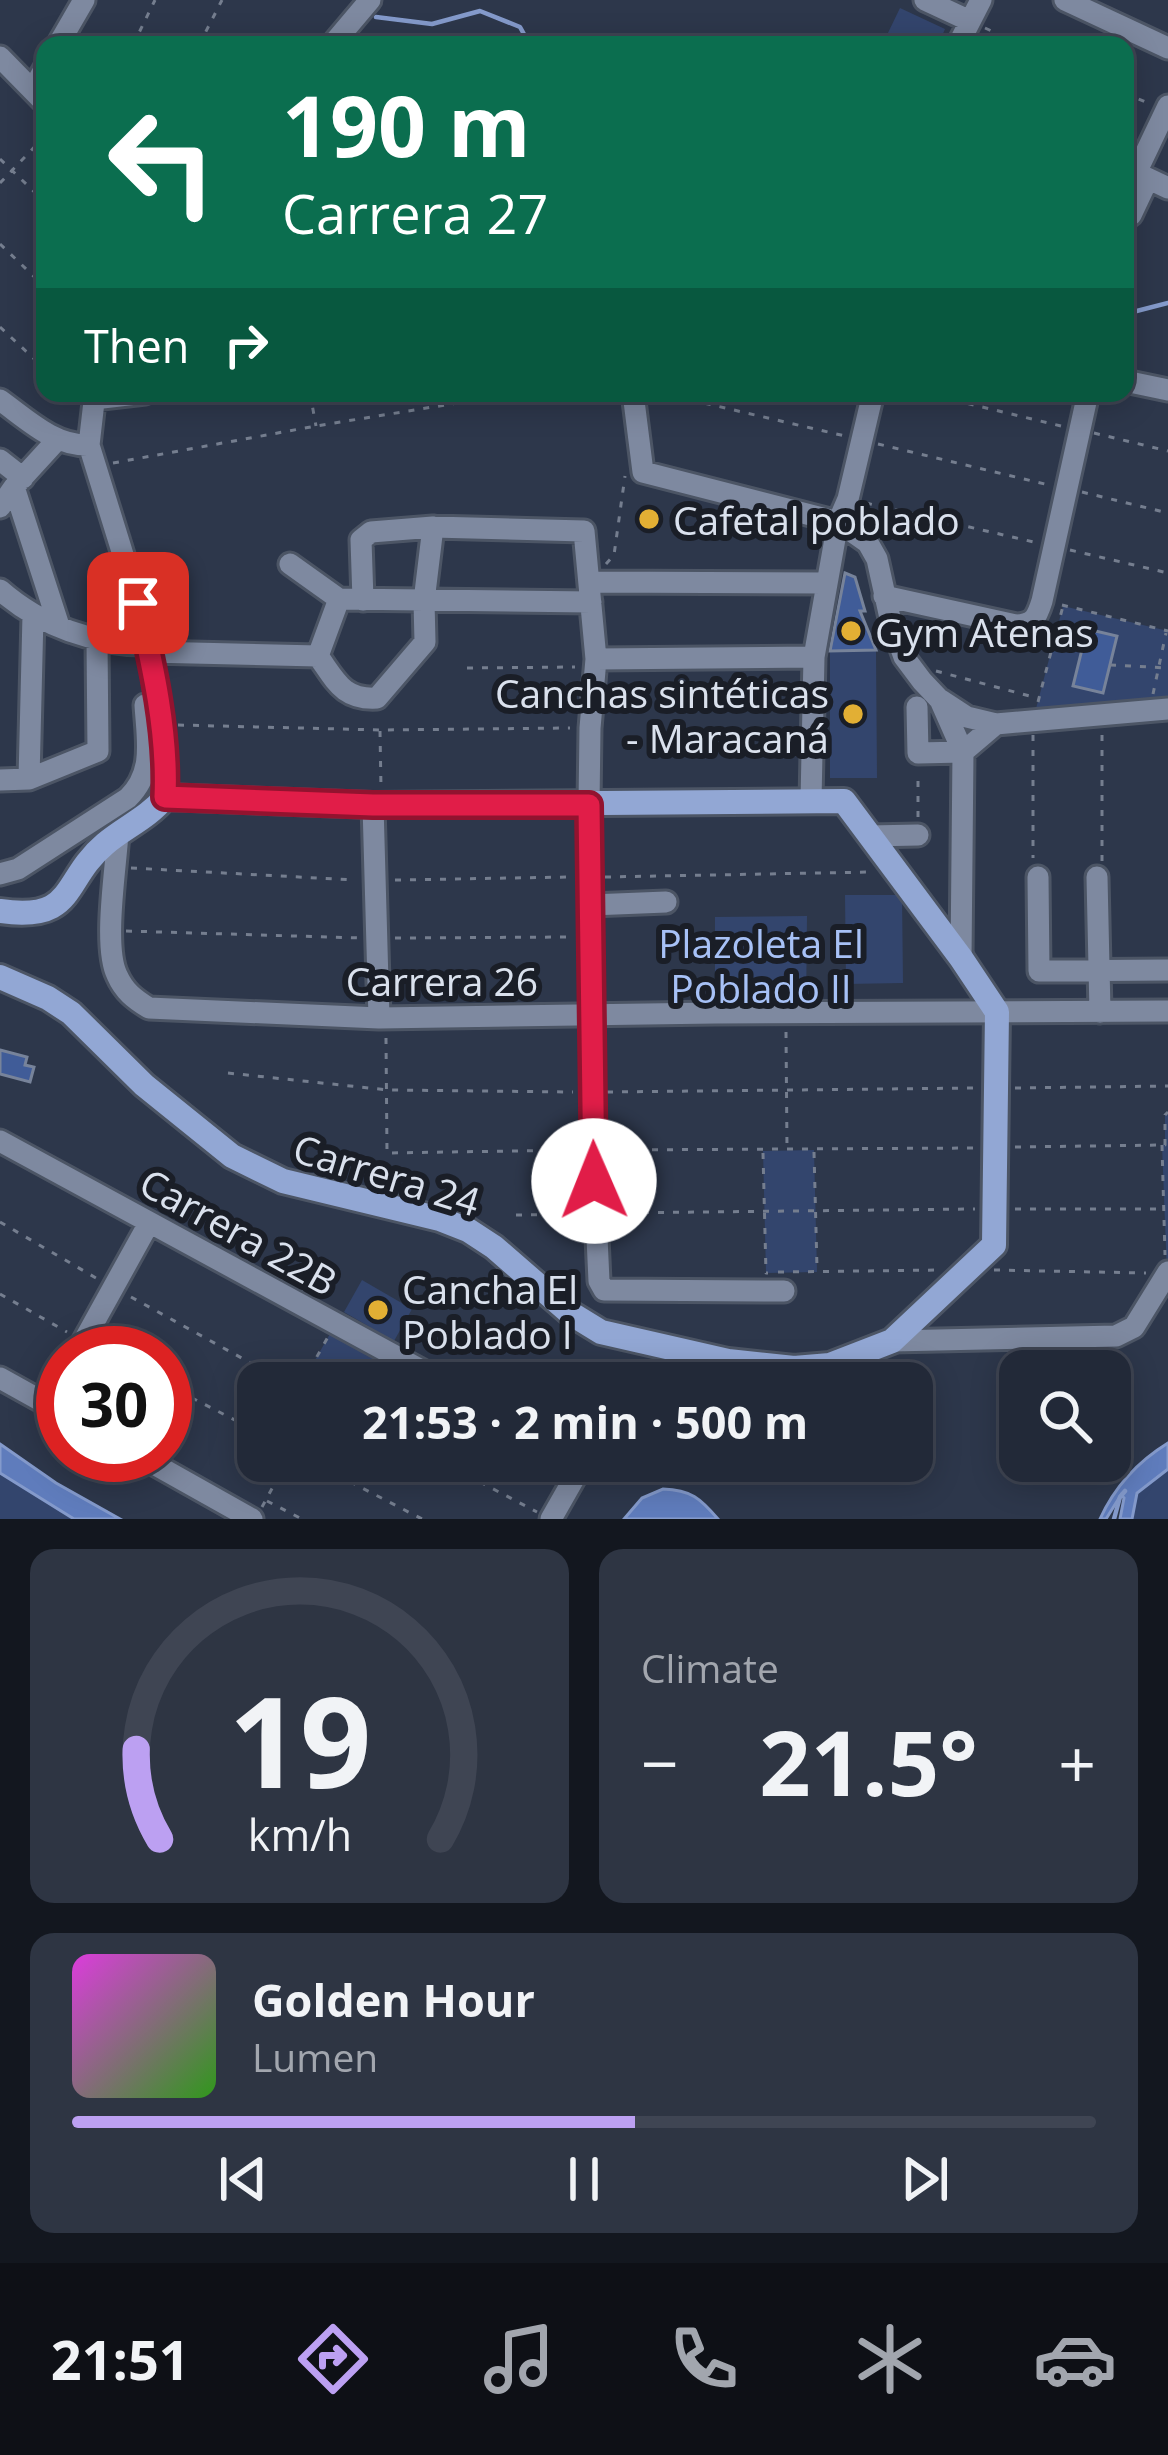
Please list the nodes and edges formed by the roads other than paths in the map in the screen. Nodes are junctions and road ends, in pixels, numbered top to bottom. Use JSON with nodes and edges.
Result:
{"nodes":[{"id":1,"x":84,"y":0,"type":"edge"},
{"id":2,"x":370,"y":0,"type":"edge"},
{"id":3,"x":925,"y":0,"type":"edge"},
{"id":4,"x":981,"y":0,"type":"edge"},
{"id":5,"x":1065,"y":0,"type":"edge"},
{"id":6,"x":970,"y":21,"type":"junction"},
{"id":7,"x":63,"y":36,"type":"edge"},
{"id":8,"x":340,"y":36,"type":"edge"},
{"id":9,"x":962,"y":36,"type":"edge"},
{"id":10,"x":1168,"y":48,"type":"edge"},
{"id":11,"x":0,"y":57,"type":"edge"},
{"id":12,"x":36,"y":93,"type":"edge"},
{"id":13,"x":1167,"y":109,"type":"edge"},
{"id":14,"x":1144,"y":177,"type":"edge"},
{"id":15,"x":1134,"y":209,"type":"edge"},
{"id":16,"x":1134,"y":383,"type":"edge"},
{"id":17,"x":1168,"y":390,"type":"edge"},
{"id":18,"x":0,"y":400,"type":"edge"},
{"id":19,"x":95,"y":402,"type":"edge"},
{"id":20,"x":634,"y":402,"type":"edge"},
{"id":21,"x":871,"y":402,"type":"edge"},
{"id":22,"x":1086,"y":402,"type":"edge"},
{"id":23,"x":57,"y":440,"type":"junction"},
{"id":24,"x":92,"y":456,"type":"junction"},
{"id":25,"x":0,"y":460,"type":"edge"},
{"id":26,"x":18,"y":483,"type":"junction"},
{"id":27,"x":0,"y":507,"type":"edge"},
{"id":28,"x":838,"y":522,"type":"junction"},
{"id":29,"x":433,"y":527,"type":"junction"},
{"id":30,"x":290,"y":564,"type":"dead end"},
{"id":31,"x":827,"y":583,"type":"junction"},
{"id":32,"x":0,"y":590,"type":"edge"},
{"id":33,"x":590,"y":592,"type":"junction"},
{"id":34,"x":884,"y":596,"type":"junction"},
{"id":35,"x":339,"y":599,"type":"junction"},
{"id":36,"x":363,"y":600,"type":"junction"},
{"id":37,"x":424,"y":601,"type":"junction"},
{"id":38,"x":18,"y":610,"type":"edge"},
{"id":39,"x":58,"y":626,"type":"junction"},
{"id":40,"x":97,"y":640,"type":"junction"},
{"id":41,"x":146,"y":647,"type":"junction"},
{"id":42,"x":318,"y":656,"type":"junction"},
{"id":43,"x":814,"y":657,"type":"junction"},
{"id":44,"x":595,"y":663,"type":"junction"},
{"id":45,"x":940,"y":700,"type":"junction"},
{"id":46,"x":917,"y":706,"type":"dead end"},
{"id":47,"x":1159,"y":710,"type":"edge"},
{"id":48,"x":996,"y":724,"type":"junction"},
{"id":49,"x":963,"y":752,"type":"junction"},
{"id":50,"x":29,"y":779,"type":"junction"},
{"id":51,"x":0,"y":780,"type":"edge"},
{"id":52,"x":165,"y":797,"type":"junction"},
{"id":53,"x":811,"y":801,"type":"junction"},
{"id":54,"x":377,"y":805,"type":"junction"},
{"id":55,"x":589,"y":805,"type":"junction"},
{"id":56,"x":118,"y":833,"type":"junction"},
{"id":57,"x":918,"y":835,"type":"road end"},
{"id":58,"x":871,"y":836,"type":"junction"},
{"id":59,"x":1035,"y":866,"type":"road end"},
{"id":60,"x":0,"y":874,"type":"edge"},
{"id":61,"x":1100,"y":877,"type":"road end"},
{"id":62,"x":666,"y":902,"type":"dead end"},
{"id":63,"x":591,"y":905,"type":"junction"},
{"id":64,"x":0,"y":910,"type":"edge"},
{"id":65,"x":961,"y":958,"type":"junction"},
{"id":66,"x":1168,"y":970,"type":"edge"},
{"id":67,"x":1099,"y":971,"type":"junction"},
{"id":68,"x":0,"y":977,"type":"edge"},
{"id":69,"x":1168,"y":1011,"type":"edge"},
{"id":70,"x":997,"y":1012,"type":"junction"},
{"id":71,"x":1100,"y":1012,"type":"junction"},
{"id":72,"x":593,"y":1015,"type":"junction"},
{"id":73,"x":382,"y":1018,"type":"junction"},
{"id":74,"x":0,"y":1141,"type":"edge"},
{"id":75,"x":149,"y":1223,"type":"junction"},
{"id":76,"x":1167,"y":1273,"type":"edge"},
{"id":77,"x":784,"y":1291,"type":"dead end"},
{"id":78,"x":92,"y":1326,"type":"edge"},
{"id":79,"x":892,"y":1341,"type":"junction"},
{"id":80,"x":406,"y":1362,"type":"edge"},
{"id":81,"x":0,"y":1378,"type":"edge"},
{"id":82,"x":36,"y":1398,"type":"edge"},
{"id":83,"x":187,"y":1482,"type":"edge"},
{"id":84,"x":572,"y":1482,"type":"edge"},
{"id":85,"x":254,"y":1519,"type":"edge"},
{"id":86,"x":550,"y":1519,"type":"edge"}],
"edges":[{"from":1,"to":7,"type":"street"},
{"from":2,"to":8,"type":"street"},
{"from":3,"to":6,"type":"street"},
{"from":4,"to":6,"type":"street"},
{"from":5,"to":10,"type":"street"},
{"from":6,"to":9,"type":"street"},
{"from":11,"to":12,"type":"street"},
{"from":13,"to":14,"type":"street"},
{"from":14,"to":15,"type":"street"},
{"from":16,"to":17,"type":"street"},
{"from":18,"to":23,"type":"street"},
{"from":19,"to":24,"type":"street"},
{"from":20,"to":28,"type":"street"},
{"from":21,"to":28,"type":"street"},
{"from":22,"to":34,"type":"street"},
{"from":23,"to":24,"type":"street"},
{"from":23,"to":26,"type":"street"},
{"from":24,"to":41,"type":"street"},
{"from":25,"to":26,"type":"street"},
{"from":26,"to":27,"type":"street"},
{"from":26,"to":39,"type":"street"},
{"from":28,"to":31,"type":"street"},
{"from":28,"to":34,"type":"street"},
{"from":29,"to":33,"type":"street"},
{"from":29,"to":36,"type":"street"},
{"from":29,"to":37,"type":"street"},
{"from":30,"to":35,"type":"street"},
{"from":31,"to":33,"type":"street"},
{"from":31,"to":43,"type":"street"},
{"from":32,"to":38,"type":"street"},
{"from":33,"to":37,"type":"street"},
{"from":33,"to":44,"type":"street"},
{"from":34,"to":45,"type":"street"},
{"from":35,"to":36,"type":"street"},
{"from":35,"to":42,"type":"street"},
{"from":36,"to":37,"type":"street"},
{"from":37,"to":42,"type":"street"},
{"from":38,"to":39,"type":"street"},
{"from":38,"to":50,"type":"street"},
{"from":39,"to":40,"type":"street"},
{"from":40,"to":41,"type":"street"},
{"from":40,"to":50,"type":"street"},
{"from":41,"to":42,"type":"street"},
{"from":41,"to":52,"type":"street"},
{"from":41,"to":60,"type":"street"},
{"from":43,"to":44,"type":"street"},
{"from":43,"to":53,"type":"street"},
{"from":44,"to":55,"type":"street"},
{"from":45,"to":48,"type":"street"},
{"from":45,"to":49,"type":"street"},
{"from":46,"to":49,"type":"street"},
{"from":47,"to":48,"type":"street"},
{"from":48,"to":49,"type":"street"},
{"from":49,"to":65,"type":"street"},
{"from":50,"to":51,"type":"street"},
{"from":52,"to":54,"type":"main road"},
{"from":52,"to":56,"type":"main road"},
{"from":53,"to":55,"type":"main road"},
{"from":53,"to":58,"type":"main road"},
{"from":54,"to":55,"type":"main road"},
{"from":54,"to":73,"type":"street"},
{"from":55,"to":63,"type":"street"},
{"from":56,"to":64,"type":"main road"},
{"from":56,"to":73,"type":"street","name":"Carrera 26"},
{"from":57,"to":58,"type":"street"},
{"from":58,"to":65,"type":"main road"},
{"from":59,"to":67,"type":"street"},
{"from":61,"to":67,"type":"street"},
{"from":62,"to":63,"type":"street"},
{"from":63,"to":72,"type":"street"},
{"from":65,"to":70,"type":"main road"},
{"from":66,"to":67,"type":"street"},
{"from":67,"to":71,"type":"street"},
{"from":68,"to":79,"type":"main road","name":"Carrera 24"},
{"from":69,"to":71,"type":"street","name":"Carrera 26"},
{"from":70,"to":71,"type":"street","name":"Carrera 26"},
{"from":70,"to":72,"type":"street","name":"Carrera 26"},
{"from":70,"to":79,"type":"main road","name":"Carrera 24"},
{"from":72,"to":73,"type":"street","name":"Carrera 26"},
{"from":72,"to":77,"type":"street"},
{"from":74,"to":75,"type":"street","name":"Carrera 22B"},
{"from":75,"to":78,"type":"street"},
{"from":75,"to":80,"type":"street","name":"Carrera 22B"},
{"from":76,"to":79,"type":"street"},
{"from":81,"to":82,"type":"street"},
{"from":83,"to":85,"type":"street"},
{"from":84,"to":86,"type":"street"}]}
